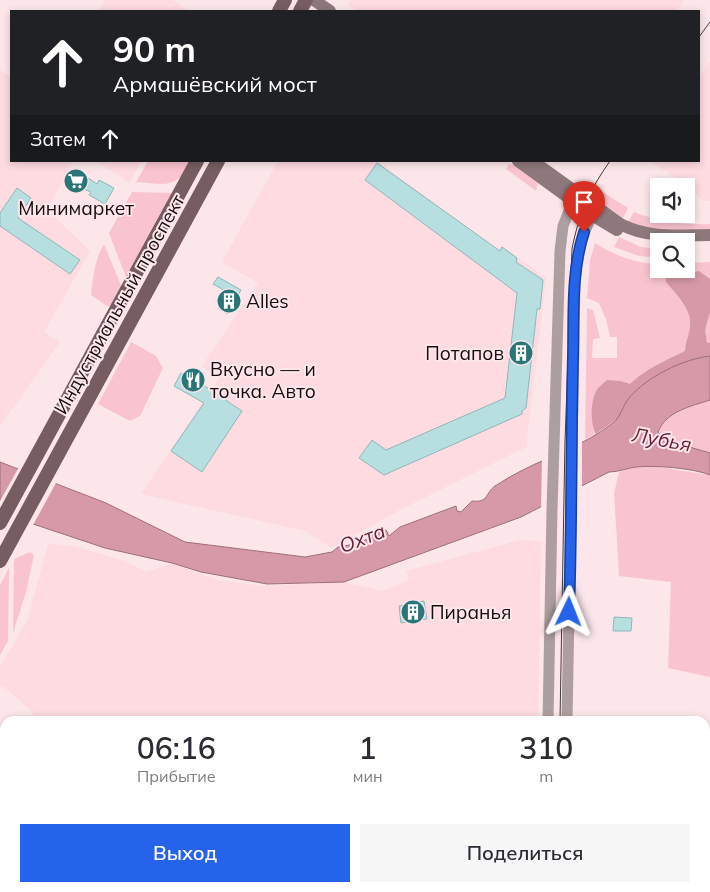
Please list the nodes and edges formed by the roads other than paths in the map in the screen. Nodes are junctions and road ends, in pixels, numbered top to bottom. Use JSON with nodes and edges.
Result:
{"nodes":[{"id":1,"x":304,"y":5,"type":"edge"},
{"id":2,"x":326,"y":10,"type":"edge"},
{"id":3,"x":197,"y":162,"type":"edge"},
{"id":4,"x":217,"y":162,"type":"edge"},
{"id":5,"x":519,"y":162,"type":"edge"},
{"id":6,"x":534,"y":162,"type":"edge"},
{"id":7,"x":586,"y":200,"type":"junction"},
{"id":8,"x":572,"y":201,"type":"junction"},
{"id":9,"x":592,"y":215,"type":"junction"},
{"id":10,"x":710,"y":236,"type":"edge"},
{"id":11,"x":650,"y":244,"type":"edge"},
{"id":12,"x":695,"y":244,"type":"edge"},
{"id":13,"x":710,"y":244,"type":"edge"},
{"id":14,"x":38,"y":454,"type":"junction"},
{"id":15,"x":54,"y":462,"type":"junction"},
{"id":16,"x":2,"y":520,"type":"edge"},
{"id":17,"x":19,"y":525,"type":"junction"},
{"id":18,"x":0,"y":561,"type":"edge"},
{"id":19,"x":548,"y":716,"type":"edge"},
{"id":20,"x":567,"y":716,"type":"edge"}],
"edges":[{"from":1,"to":2,"type":"main road"},
{"from":3,"to":14,"type":"main road","name":"Индустриальный проспект"},
{"from":4,"to":15,"type":"main road","name":"Индустриальный проспект"},
{"from":5,"to":8,"type":"main road"},
{"from":6,"to":7,"type":"main road"},
{"from":7,"to":8,"type":"main road"},
{"from":7,"to":9,"type":"main road"},
{"from":7,"to":10,"type":"main road"},
{"from":8,"to":9,"type":"main road"},
{"from":8,"to":19,"type":"street"},
{"from":9,"to":11,"type":"main road"},
{"from":9,"to":20,"type":"street"},
{"from":12,"to":13,"type":"main road"},
{"from":14,"to":15,"type":"main road"},
{"from":14,"to":16,"type":"main road","name":"Индустриальный проспект"},
{"from":15,"to":17,"type":"main road","name":"Индустриальный проспект"},
{"from":16,"to":17,"type":"main road"},
{"from":17,"to":18,"type":"main road"}]}
